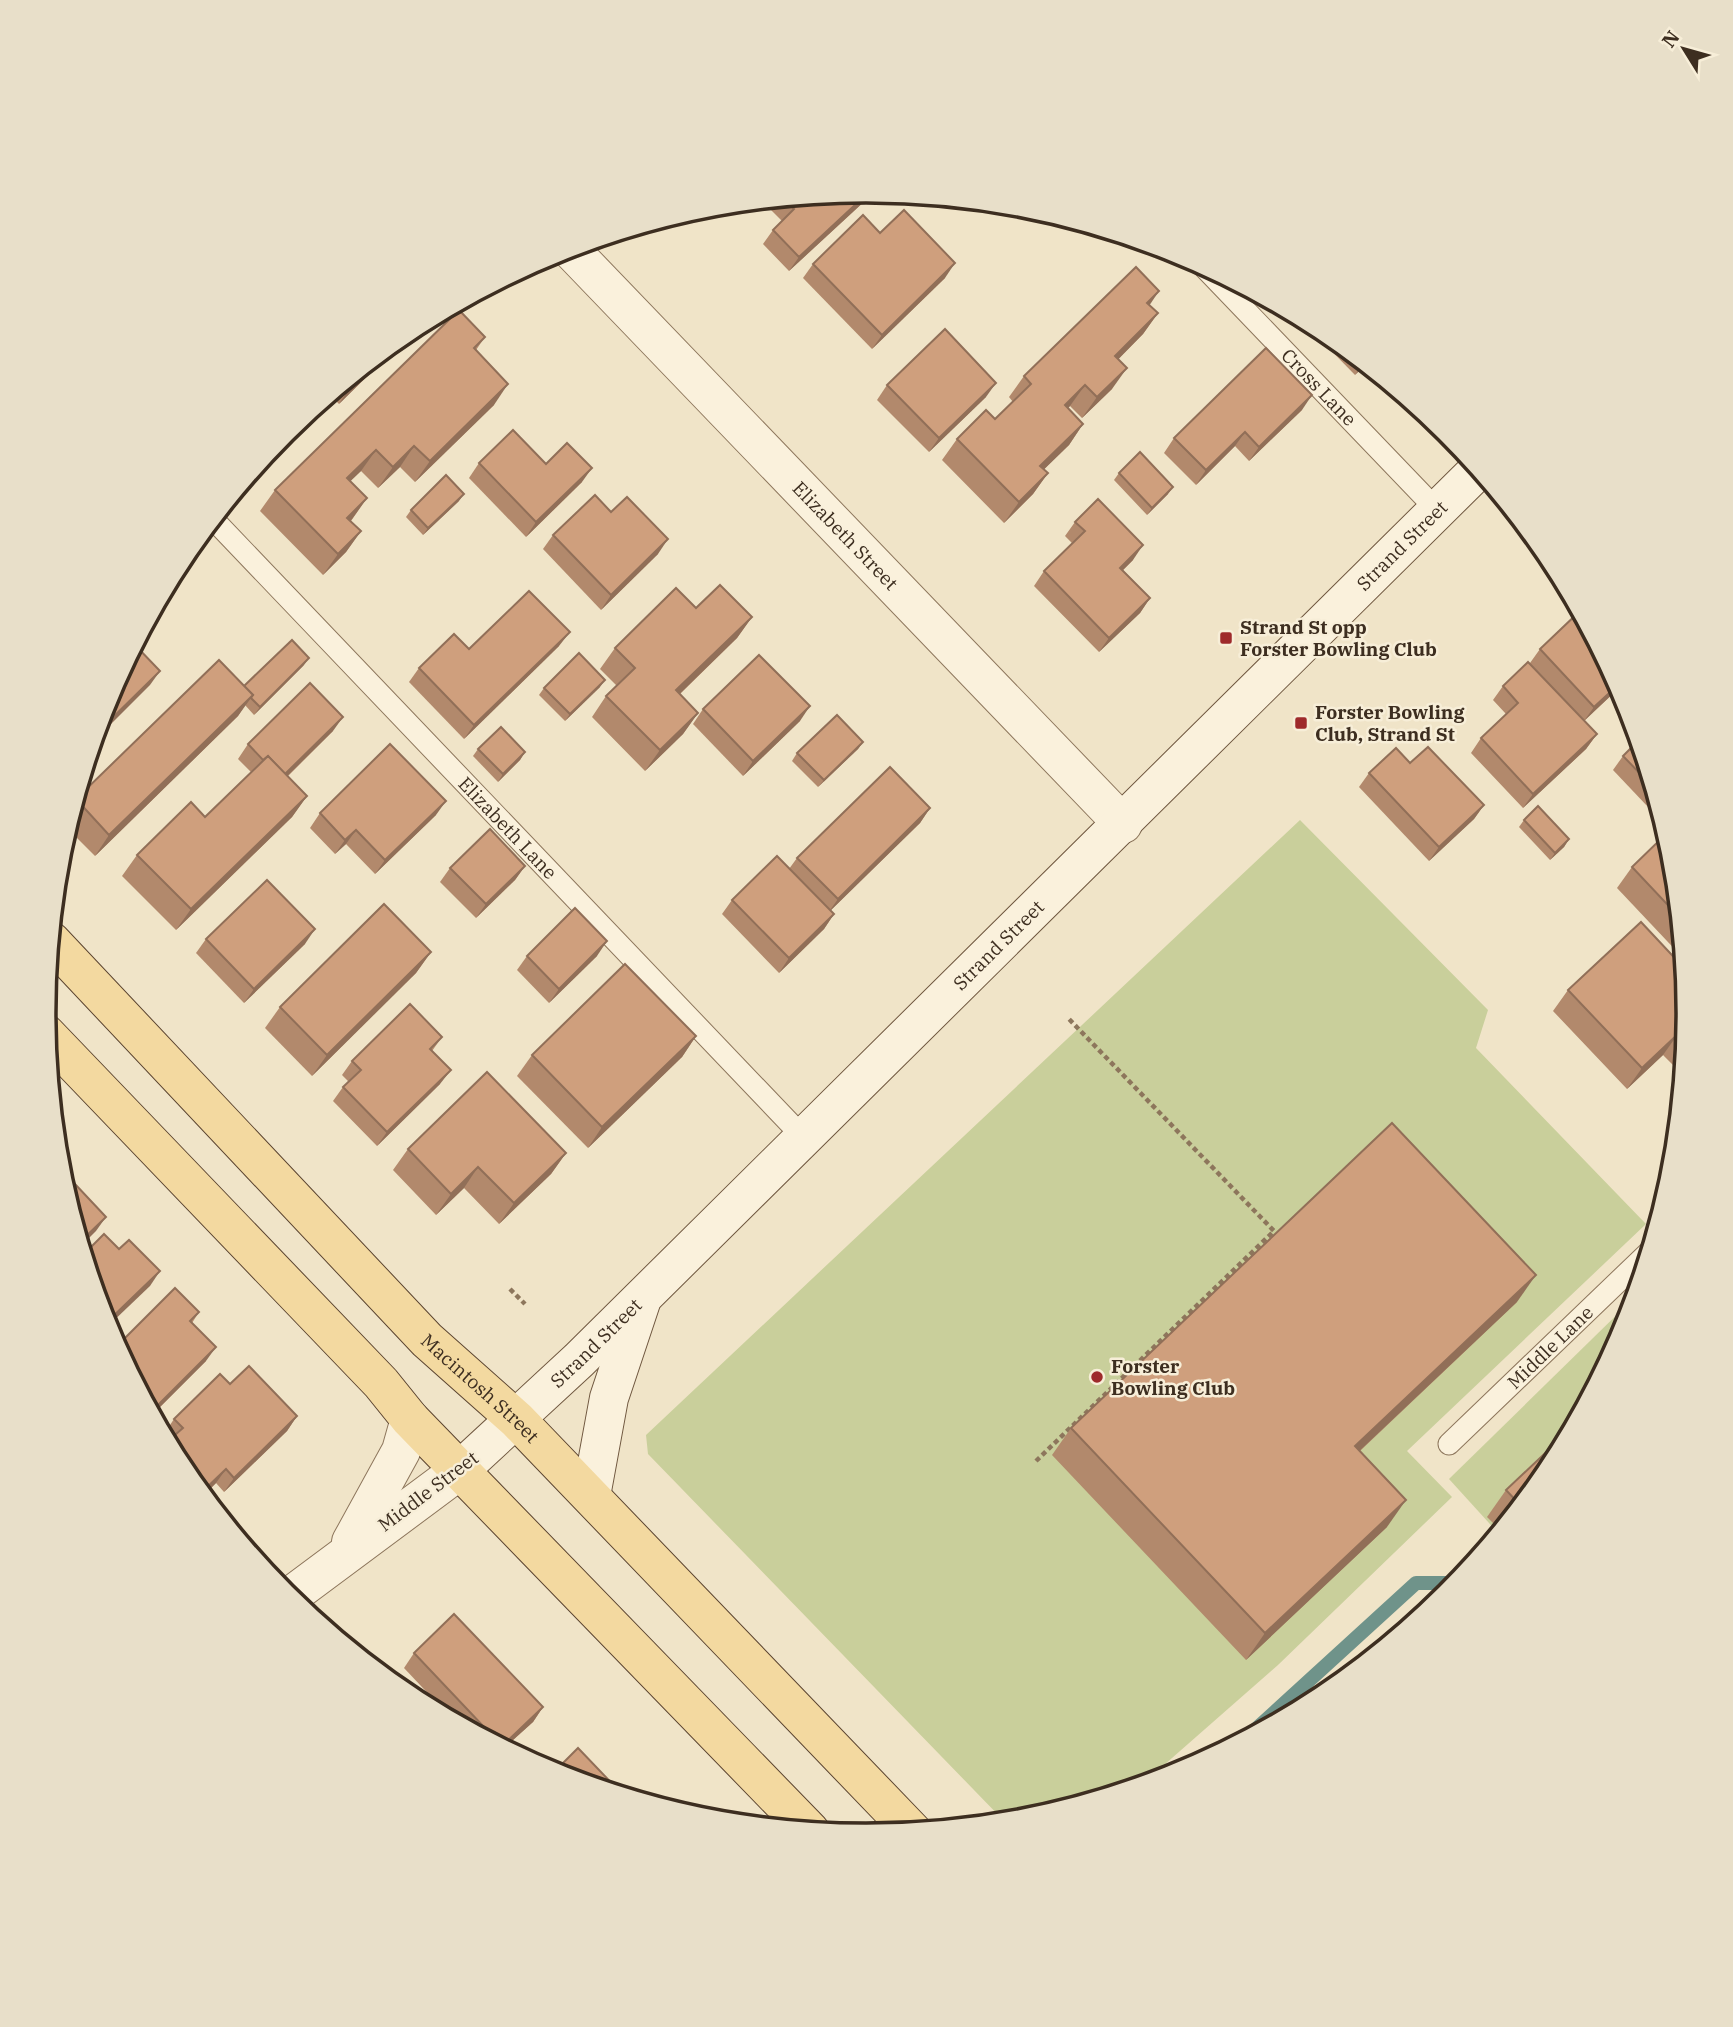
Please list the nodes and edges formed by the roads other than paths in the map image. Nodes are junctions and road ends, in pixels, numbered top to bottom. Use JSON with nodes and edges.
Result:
{"nodes":[{"id":1,"x":577,"y":257,"type":"edge"},
{"id":2,"x":1221,"y":285,"type":"edge"},
{"id":3,"x":1473,"y":475,"type":"edge"},
{"id":4,"x":1437,"y":510,"type":"junction"},
{"id":5,"x":219,"y":525,"type":"edge"},
{"id":6,"x":1123,"y":824,"type":"junction"},
{"id":7,"x":59,"y":949,"type":"edge"},
{"id":8,"x":57,"y":1046,"type":"edge"},
{"id":9,"x":804,"y":1138,"type":"junction"},
{"id":10,"x":1637,"y":1263,"type":"edge"},
{"id":11,"x":643,"y":1296,"type":"junction"},
{"id":12,"x":410,"y":1419,"type":"junction"},
{"id":13,"x":517,"y":1420,"type":"junction"},
{"id":14,"x":1449,"y":1444,"type":"dead end"},
{"id":15,"x":460,"y":1470,"type":"junction"},
{"id":16,"x":591,"y":1496,"type":"junction"},
{"id":17,"x":340,"y":1562,"type":"junction"},
{"id":18,"x":298,"y":1591,"type":"edge"},
{"id":19,"x":800,"y":1821,"type":"edge"},
{"id":20,"x":905,"y":1823,"type":"edge"}],
"edges":[{"from":1,"to":6,"type":"street","name":"Elizabeth Street"},
{"from":2,"to":4,"type":"lane","name":"Cross Lane"},
{"from":3,"to":4,"type":"street","name":"Strand Street"},
{"from":4,"to":6,"type":"street","name":"Strand Street"},
{"from":5,"to":9,"type":"lane","name":"Elizabeth Lane"},
{"from":6,"to":9,"type":"street","name":"Strand Street"},
{"from":7,"to":13,"type":"main road","name":"Macintosh Street"},
{"from":8,"to":12,"type":"main road"},
{"from":9,"to":11,"type":"street","name":"Strand Street"},
{"from":10,"to":14,"type":"lane","name":"Middle Lane"},
{"from":11,"to":13,"type":"street","name":"Strand Street"},
{"from":11,"to":16,"type":"street"},
{"from":12,"to":15,"type":"main road"},
{"from":12,"to":17,"type":"street","name":"Middle Street"},
{"from":13,"to":15,"type":"street","name":"Middle Street"},
{"from":13,"to":16,"type":"main road","name":"Macintosh Street"},
{"from":15,"to":17,"type":"street","name":"Middle Street"},
{"from":15,"to":19,"type":"main road"},
{"from":16,"to":20,"type":"main road","name":"Macintosh Street"},
{"from":17,"to":18,"type":"street","name":"Middle Street"}]}
